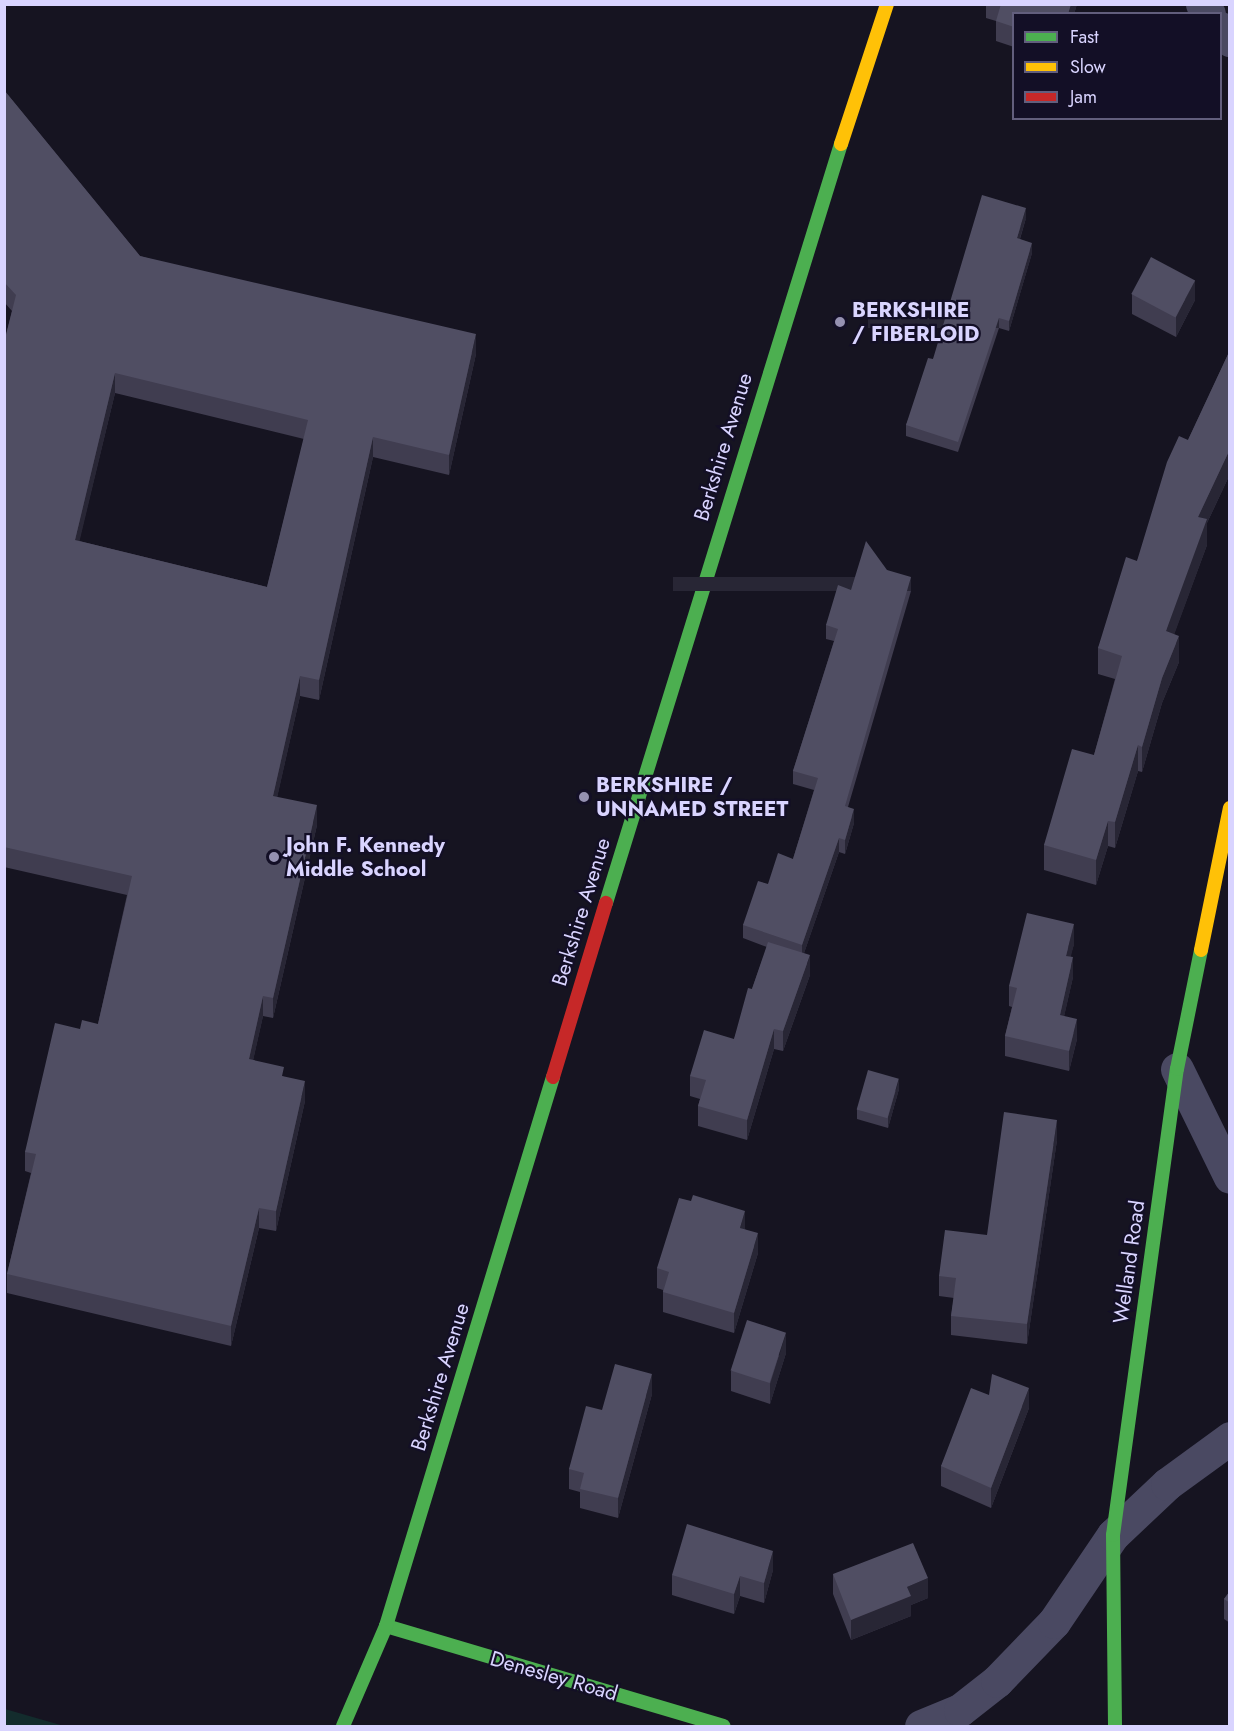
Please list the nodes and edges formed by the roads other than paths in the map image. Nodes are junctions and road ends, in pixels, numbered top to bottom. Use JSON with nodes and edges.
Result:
{"nodes":[{"id":1,"x":887,"y":4,"type":"edge"},
{"id":2,"x":1230,"y":808,"type":"edge"},
{"id":3,"x":1177,"y":1069,"type":"junction"},
{"id":4,"x":1230,"y":1177,"type":"edge"},
{"id":5,"x":1230,"y":1438,"type":"edge"},
{"id":6,"x":1113,"y":1535,"type":"junction"},
{"id":7,"x":386,"y":1626,"type":"junction"},
{"id":8,"x":347,"y":1722,"type":"edge"},
{"id":9,"x":723,"y":1726,"type":"edge"},
{"id":10,"x":921,"y":1726,"type":"edge"},
{"id":11,"x":1114,"y":1726,"type":"edge"}],
"edges":[{"from":1,"to":7,"type":"main road","name":"Berkshire Avenue"},
{"from":2,"to":3,"type":"main road","name":"Welland Road"},
{"from":3,"to":4,"type":"street"},
{"from":3,"to":6,"type":"main road","name":"Welland Road"},
{"from":5,"to":6,"type":"street"},
{"from":6,"to":10,"type":"street"},
{"from":6,"to":11,"type":"main road","name":"Welland Road"},
{"from":7,"to":8,"type":"main road","name":"Berkshire Avenue"},
{"from":7,"to":9,"type":"main road","name":"Denesley Road"}]}
